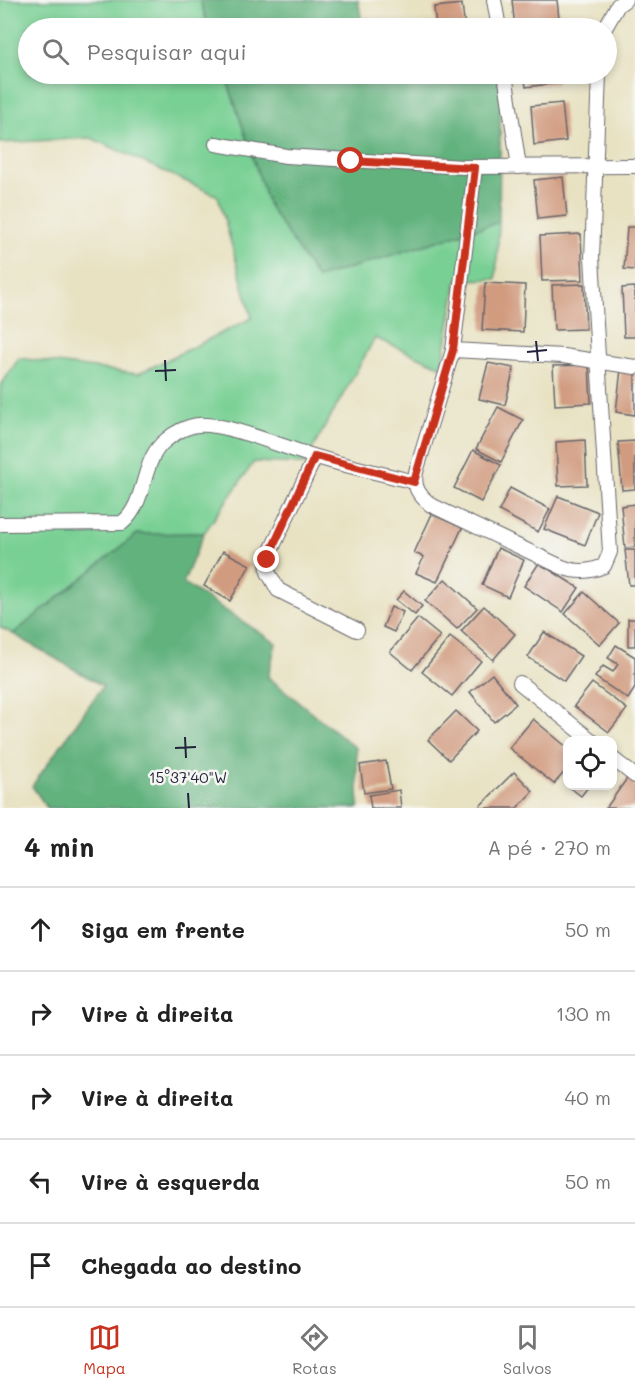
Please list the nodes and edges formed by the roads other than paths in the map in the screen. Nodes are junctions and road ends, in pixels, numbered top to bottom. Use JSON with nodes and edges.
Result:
{"nodes":[{"id":1,"x":494,"y":0,"type":"edge"},
{"id":2,"x":624,"y":0,"type":"edge"},
{"id":3,"x":497,"y":18,"type":"edge"},
{"id":4,"x":610,"y":18,"type":"edge"},
{"id":5,"x":507,"y":84,"type":"edge"},
{"id":6,"x":598,"y":84,"type":"edge"},
{"id":7,"x":216,"y":144,"type":"dead end"},
{"id":8,"x":594,"y":165,"type":"junction"},
{"id":9,"x":635,"y":166,"type":"edge"},
{"id":10,"x":519,"y":167,"type":"junction"},
{"id":11,"x":475,"y":168,"type":"junction"},
{"id":12,"x":453,"y":350,"type":"junction"},
{"id":13,"x":598,"y":361,"type":"junction"},
{"id":14,"x":635,"y":367,"type":"edge"},
{"id":15,"x":315,"y":456,"type":"junction"},
{"id":16,"x":414,"y":482,"type":"junction"},
{"id":17,"x":0,"y":524,"type":"edge"},
{"id":18,"x":357,"y":630,"type":"dead end"},
{"id":19,"x":520,"y":683,"type":"dead end"},
{"id":20,"x":585,"y":736,"type":"edge"},
{"id":21,"x":617,"y":762,"type":"edge"},
{"id":22,"x":635,"y":776,"type":"edge"}],
"edges":[{"from":1,"to":3,"type":"street"},
{"from":2,"to":4,"type":"street"},
{"from":5,"to":10,"type":"street"},
{"from":6,"to":8,"type":"street"},
{"from":7,"to":11,"type":"street"},
{"from":8,"to":9,"type":"street"},
{"from":8,"to":10,"type":"street"},
{"from":8,"to":13,"type":"street"},
{"from":10,"to":11,"type":"street"},
{"from":11,"to":12,"type":"street"},
{"from":12,"to":13,"type":"street"},
{"from":12,"to":16,"type":"street"},
{"from":13,"to":14,"type":"street"},
{"from":13,"to":16,"type":"street"},
{"from":15,"to":16,"type":"street"},
{"from":15,"to":17,"type":"street"},
{"from":15,"to":18,"type":"street"},
{"from":19,"to":20,"type":"street"},
{"from":21,"to":22,"type":"street"}]}
